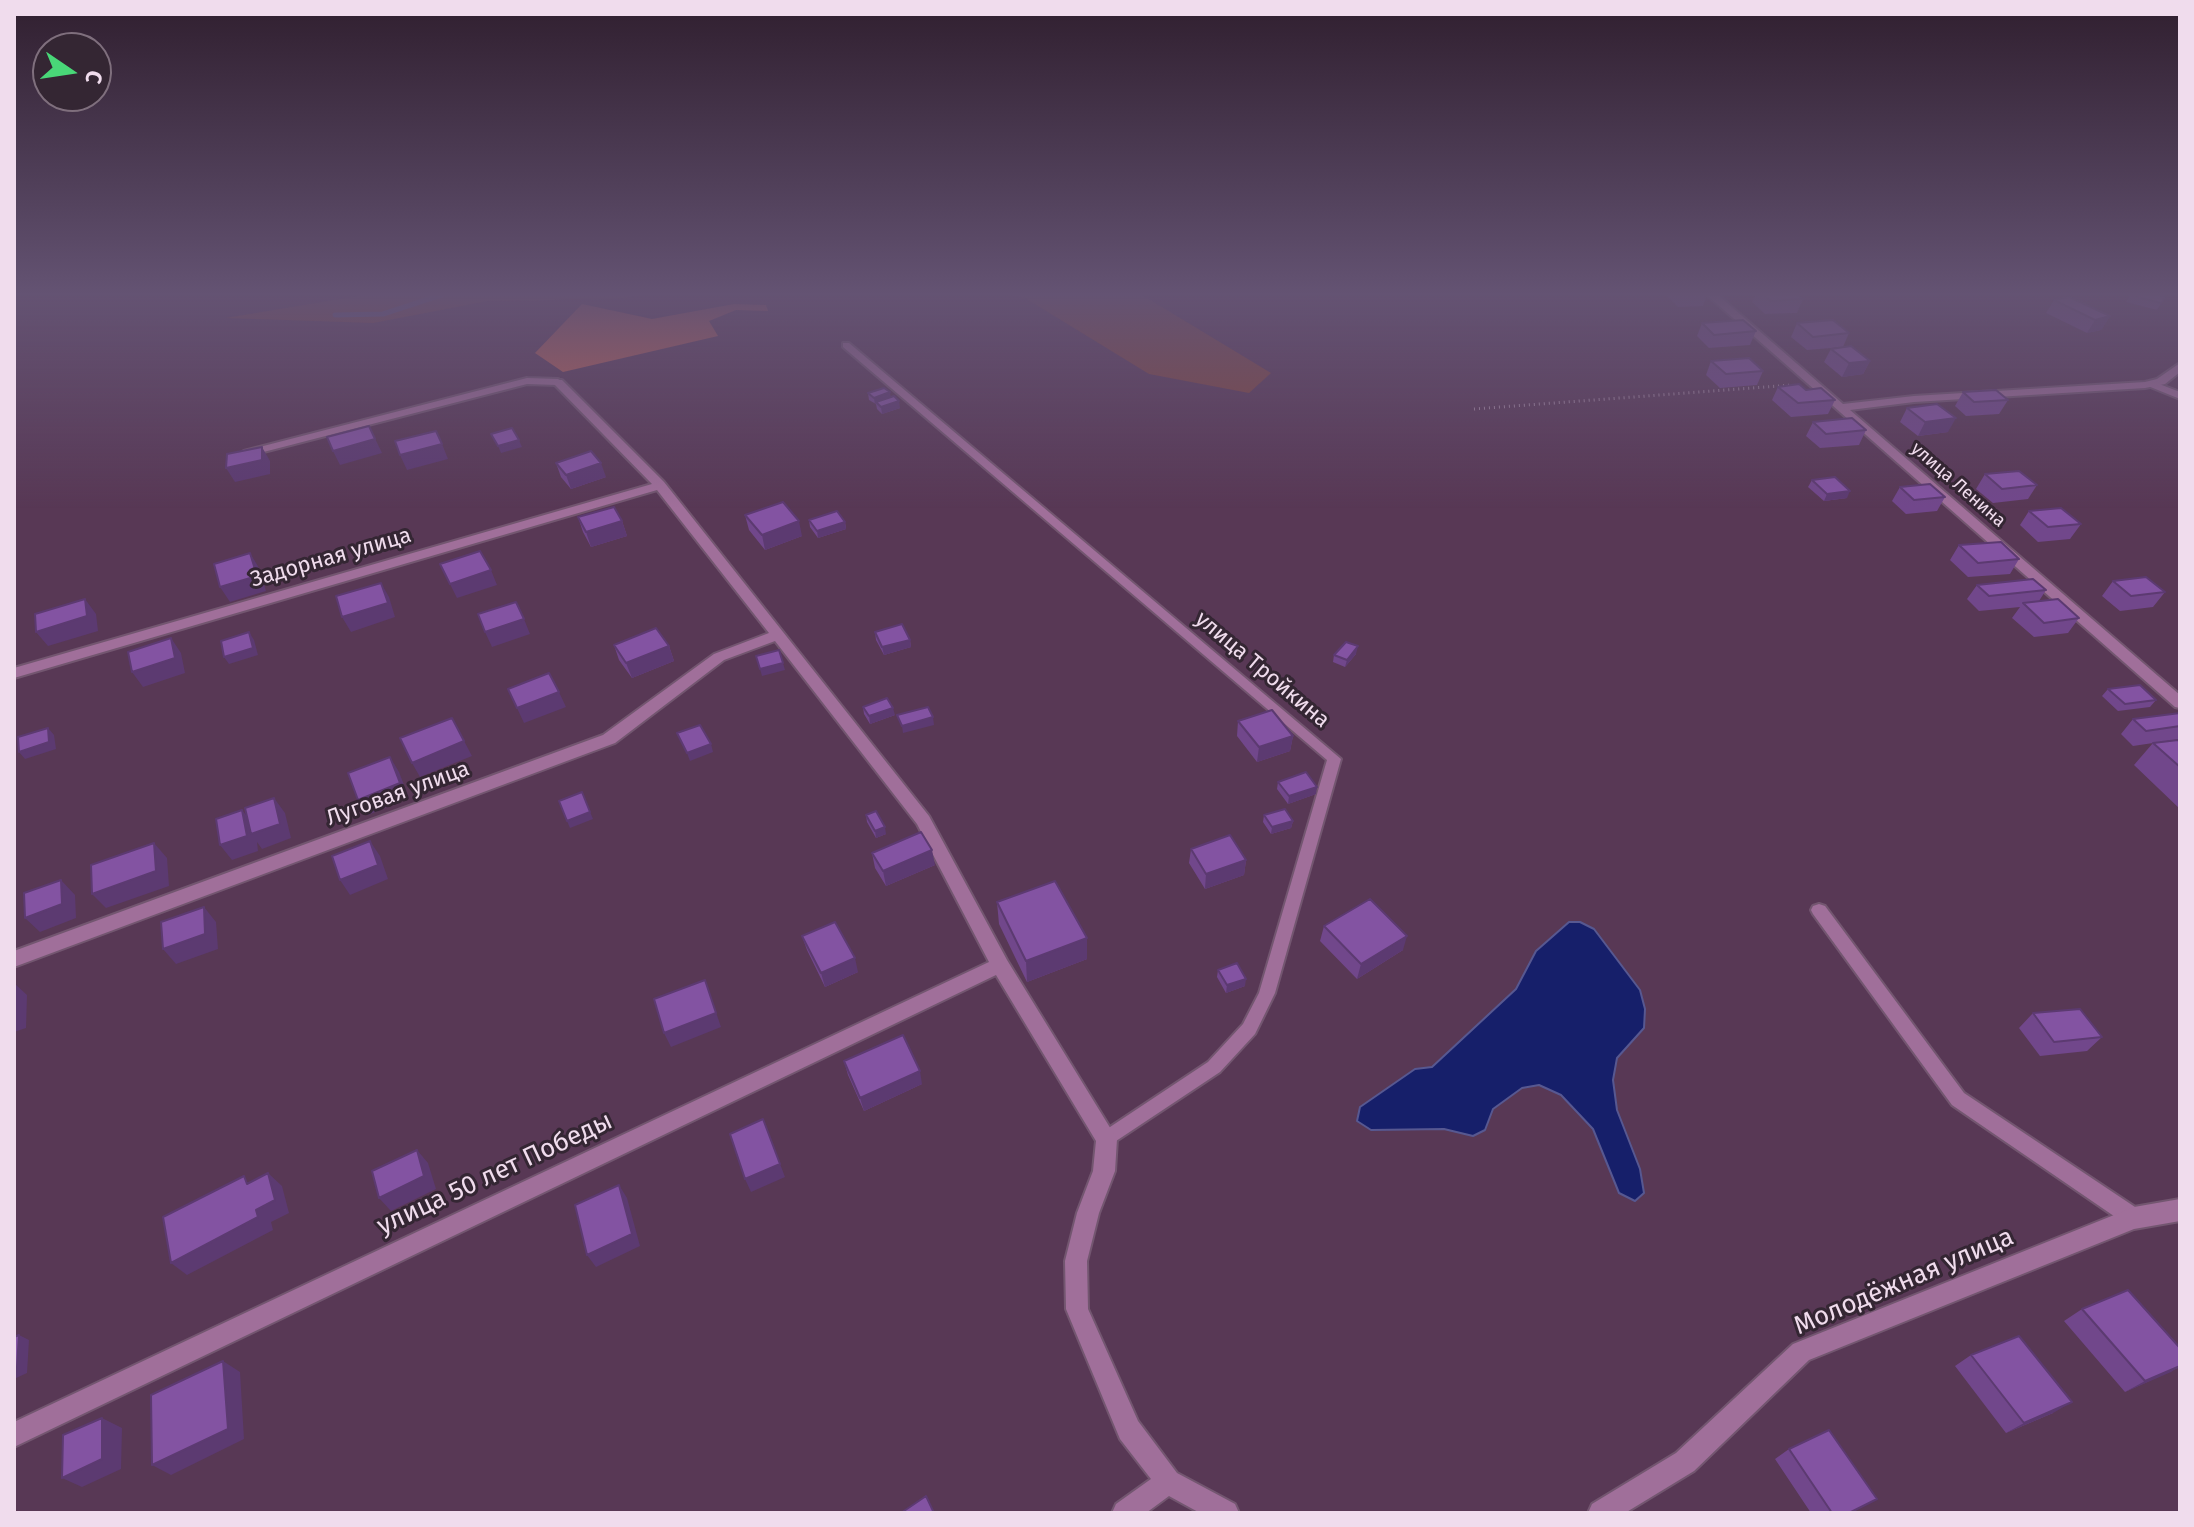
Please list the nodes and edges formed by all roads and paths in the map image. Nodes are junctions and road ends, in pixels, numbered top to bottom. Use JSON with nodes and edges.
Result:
{"nodes":[{"id":1,"x":871,"y":366,"type":"edge"},
{"id":2,"x":1795,"y":366,"type":"edge"},
{"id":3,"x":2180,"y":366,"type":"edge"},
{"id":4,"x":558,"y":382,"type":"joint"},
{"id":5,"x":1814,"y":383,"type":"junction"},
{"id":6,"x":2151,"y":384,"type":"junction"},
{"id":7,"x":2180,"y":396,"type":"edge"},
{"id":8,"x":1843,"y":407,"type":"junction"},
{"id":9,"x":1474,"y":409,"type":"dead end"},
{"id":10,"x":242,"y":455,"type":"edge"},
{"id":11,"x":660,"y":485,"type":"junction"},
{"id":12,"x":778,"y":635,"type":"junction"},
{"id":13,"x":14,"y":673,"type":"edge"},
{"id":14,"x":2180,"y":703,"type":"edge"},
{"id":15,"x":1819,"y":910,"type":"dead end"},
{"id":16,"x":14,"y":959,"type":"edge"},
{"id":17,"x":1000,"y":965,"type":"junction"},
{"id":18,"x":1107,"y":1139,"type":"junction"},
{"id":19,"x":2180,"y":1210,"type":"edge"},
{"id":20,"x":2134,"y":1218,"type":"junction"},
{"id":21,"x":14,"y":1435,"type":"edge"},
{"id":22,"x":1168,"y":1482,"type":"junction"},
{"id":23,"x":1125,"y":1513,"type":"edge"},
{"id":24,"x":1226,"y":1513,"type":"edge"},
{"id":25,"x":1601,"y":1513,"type":"edge"}],
"edges":[{"from":1,"to":18,"type":"lane","name":"улица Тройкина"},
{"from":2,"to":5,"type":"street","name":"улица Ленина"},
{"from":3,"to":6,"type":"street"},
{"from":4,"to":10,"type":"lane"},
{"from":4,"to":11,"type":"street"},
{"from":5,"to":8,"type":"street","name":"улица Ленина"},
{"from":5,"to":9,"type":"path"},
{"from":6,"to":7,"type":"lane"},
{"from":6,"to":8,"type":"street"},
{"from":8,"to":14,"type":"street","name":"улица Ленина"},
{"from":11,"to":12,"type":"street"},
{"from":11,"to":13,"type":"street","name":"Задорная улица"},
{"from":12,"to":16,"type":"street","name":"Луговая улица"},
{"from":12,"to":17,"type":"street"},
{"from":15,"to":20,"type":"lane"},
{"from":17,"to":18,"type":"street"},
{"from":17,"to":21,"type":"street","name":"улица 50 лет Победы"},
{"from":18,"to":22,"type":"street"},
{"from":19,"to":20,"type":"street","name":"Молодёжная улица"},
{"from":20,"to":25,"type":"street","name":"Молодёжная улица"},
{"from":22,"to":23,"type":"street"},
{"from":22,"to":24,"type":"street"}]}
